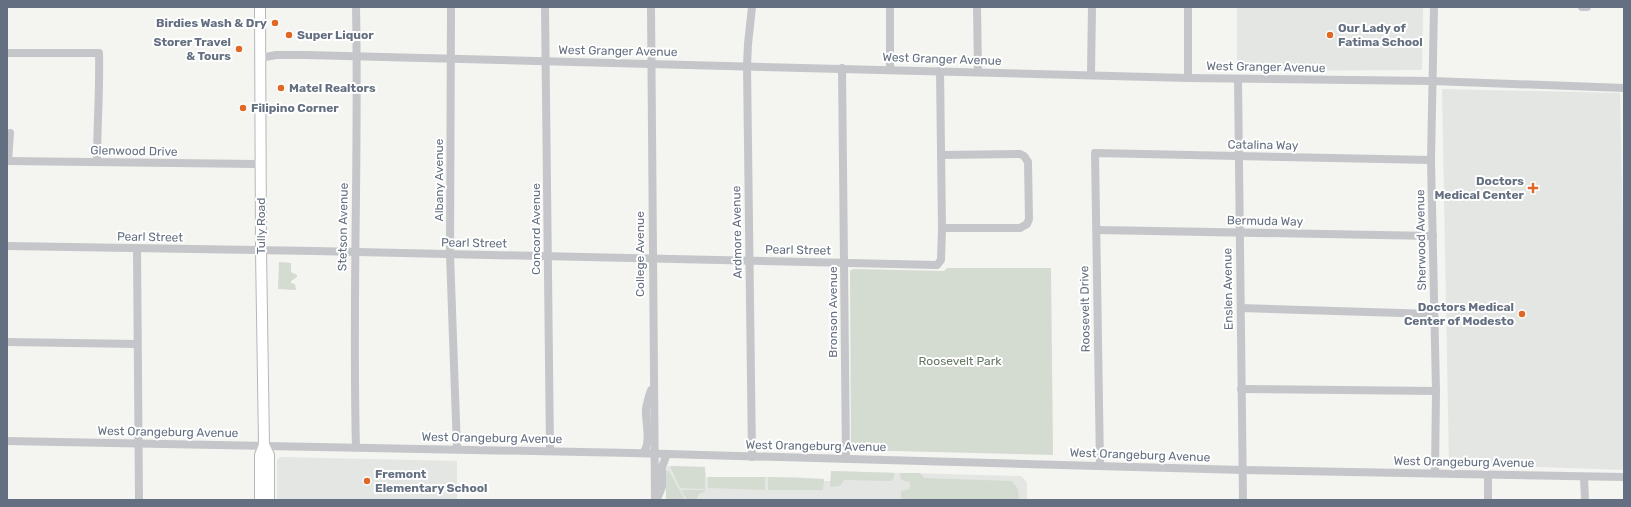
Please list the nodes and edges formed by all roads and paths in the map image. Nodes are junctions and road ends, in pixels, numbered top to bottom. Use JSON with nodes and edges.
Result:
{"nodes":[{"id":1,"x":260,"y":7,"type":"edge"},
{"id":2,"x":356,"y":7,"type":"edge"},
{"id":3,"x":451,"y":7,"type":"edge"},
{"id":4,"x":545,"y":7,"type":"edge"},
{"id":5,"x":651,"y":7,"type":"edge"},
{"id":6,"x":752,"y":7,"type":"edge"},
{"id":7,"x":890,"y":7,"type":"edge"},
{"id":8,"x":977,"y":7,"type":"edge"},
{"id":9,"x":1092,"y":7,"type":"edge"},
{"id":10,"x":1188,"y":7,"type":"edge"},
{"id":11,"x":1434,"y":7,"type":"edge"},
{"id":12,"x":1582,"y":7,"type":"edge"},
{"id":13,"x":1587,"y":7,"type":"edge"},
{"id":14,"x":7,"y":53,"type":"edge"},
{"id":15,"x":260,"y":58,"type":"junction"},
{"id":16,"x":357,"y":58,"type":"junction"},
{"id":17,"x":452,"y":59,"type":"junction"},
{"id":18,"x":546,"y":62,"type":"junction"},
{"id":19,"x":651,"y":64,"type":"junction"},
{"id":20,"x":747,"y":66,"type":"junction"},
{"id":21,"x":842,"y":68,"type":"junction"},
{"id":22,"x":890,"y":69,"type":"junction"},
{"id":23,"x":940,"y":71,"type":"junction"},
{"id":24,"x":978,"y":72,"type":"junction"},
{"id":25,"x":1091,"y":74,"type":"junction"},
{"id":26,"x":1188,"y":78,"type":"junction"},
{"id":27,"x":1238,"y":79,"type":"junction"},
{"id":28,"x":1432,"y":81,"type":"junction"},
{"id":29,"x":1624,"y":88,"type":"edge"},
{"id":30,"x":10,"y":132,"type":"dead end"},
{"id":31,"x":1095,"y":153,"type":"joint"},
{"id":32,"x":941,"y":155,"type":"junction"},
{"id":33,"x":1238,"y":157,"type":"junction"},
{"id":34,"x":1431,"y":160,"type":"junction"},
{"id":35,"x":7,"y":161,"type":"edge"},
{"id":36,"x":97,"y":162,"type":"junction"},
{"id":37,"x":260,"y":164,"type":"junction"},
{"id":38,"x":942,"y":228,"type":"junction"},
{"id":39,"x":1096,"y":230,"type":"junction"},
{"id":40,"x":1239,"y":233,"type":"junction"},
{"id":41,"x":1434,"y":236,"type":"junction"},
{"id":42,"x":7,"y":246,"type":"edge"},
{"id":43,"x":137,"y":249,"type":"junction"},
{"id":44,"x":261,"y":250,"type":"junction"},
{"id":45,"x":355,"y":252,"type":"junction"},
{"id":46,"x":450,"y":254,"type":"junction"},
{"id":47,"x":548,"y":257,"type":"junction"},
{"id":48,"x":652,"y":259,"type":"junction"},
{"id":49,"x":750,"y":261,"type":"junction"},
{"id":50,"x":845,"y":264,"type":"junction"},
{"id":51,"x":1241,"y":308,"type":"junction"},
{"id":52,"x":1434,"y":314,"type":"junction"},
{"id":53,"x":7,"y":342,"type":"edge"},
{"id":54,"x":137,"y":344,"type":"junction"},
{"id":55,"x":654,"y":379,"type":"junction"},
{"id":56,"x":1241,"y":389,"type":"junction"},
{"id":57,"x":1436,"y":391,"type":"junction"},
{"id":58,"x":7,"y":441,"type":"edge"},
{"id":59,"x":138,"y":443,"type":"junction"},
{"id":60,"x":264,"y":445,"type":"junction"},
{"id":61,"x":356,"y":447,"type":"junction"},
{"id":62,"x":457,"y":449,"type":"junction"},
{"id":63,"x":550,"y":451,"type":"junction"},
{"id":64,"x":643,"y":453,"type":"junction"},
{"id":65,"x":655,"y":454,"type":"junction"},
{"id":66,"x":667,"y":454,"type":"junction"},
{"id":67,"x":752,"y":456,"type":"junction"},
{"id":68,"x":846,"y":459,"type":"junction"},
{"id":69,"x":1100,"y":465,"type":"junction"},
{"id":70,"x":1243,"y":470,"type":"junction"},
{"id":71,"x":1435,"y":473,"type":"junction"},
{"id":72,"x":1488,"y":475,"type":"junction"},
{"id":73,"x":1584,"y":477,"type":"junction"},
{"id":74,"x":1624,"y":477,"type":"edge"},
{"id":75,"x":140,"y":500,"type":"edge"},
{"id":76,"x":260,"y":500,"type":"edge"},
{"id":77,"x":269,"y":500,"type":"edge"},
{"id":78,"x":656,"y":500,"type":"edge"},
{"id":79,"x":1243,"y":500,"type":"edge"},
{"id":80,"x":1488,"y":500,"type":"edge"},
{"id":81,"x":1585,"y":500,"type":"edge"}],
"edges":[{"from":1,"to":15,"type":"main road","name":"Tully Road"},
{"from":2,"to":16,"type":"street","name":"Stetson Avenue"},
{"from":3,"to":17,"type":"street","name":"Albany Avenue"},
{"from":4,"to":18,"type":"street","name":"Concord Avenue"},
{"from":5,"to":19,"type":"street","name":"College Avenue"},
{"from":6,"to":20,"type":"street","name":"Ardmore Avenue"},
{"from":7,"to":22,"type":"street"},
{"from":8,"to":24,"type":"street"},
{"from":9,"to":25,"type":"street"},
{"from":10,"to":26,"type":"street"},
{"from":11,"to":28,"type":"street","name":"Sherwood Avenue"},
{"from":12,"to":13,"type":"street"},
{"from":14,"to":36,"type":"street"},
{"from":15,"to":16,"type":"street","name":"West Granger Avenue"},
{"from":15,"to":37,"type":"main road","name":"Tully Road"},
{"from":16,"to":17,"type":"street","name":"West Granger Avenue"},
{"from":16,"to":45,"type":"street","name":"Stetson Avenue"},
{"from":17,"to":18,"type":"street","name":"West Granger Avenue"},
{"from":17,"to":46,"type":"street","name":"Albany Avenue"},
{"from":18,"to":19,"type":"street","name":"West Granger Avenue"},
{"from":18,"to":47,"type":"street","name":"Concord Avenue"},
{"from":19,"to":20,"type":"street","name":"West Granger Avenue"},
{"from":19,"to":48,"type":"street","name":"College Avenue"},
{"from":20,"to":21,"type":"street","name":"West Granger Avenue"},
{"from":20,"to":49,"type":"street","name":"Ardmore Avenue"},
{"from":21,"to":22,"type":"street","name":"West Granger Avenue"},
{"from":21,"to":50,"type":"street","name":"Bronson Avenue"},
{"from":22,"to":23,"type":"street","name":"West Granger Avenue"},
{"from":23,"to":24,"type":"street","name":"West Granger Avenue"},
{"from":23,"to":32,"type":"street"},
{"from":24,"to":25,"type":"street","name":"West Granger Avenue"},
{"from":25,"to":26,"type":"street","name":"West Granger Avenue"},
{"from":26,"to":27,"type":"street","name":"West Granger Avenue"},
{"from":27,"to":28,"type":"street","name":"West Granger Avenue"},
{"from":27,"to":33,"type":"street","name":"Enslen Avenue"},
{"from":28,"to":29,"type":"street","name":"West Granger Avenue"},
{"from":28,"to":34,"type":"street","name":"Sherwood Avenue"},
{"from":30,"to":35,"type":"street"},
{"from":31,"to":33,"type":"street","name":"Catalina Way"},
{"from":31,"to":39,"type":"street","name":"Roosevelt Drive"},
{"from":32,"to":38,"type":"street"},
{"from":32,"to":38,"type":"street"},
{"from":33,"to":34,"type":"street","name":"Catalina Way"},
{"from":33,"to":40,"type":"street","name":"Enslen Avenue"},
{"from":34,"to":41,"type":"street","name":"Sherwood Avenue"},
{"from":35,"to":36,"type":"street","name":"Glenwood Drive"},
{"from":36,"to":37,"type":"street","name":"Glenwood Drive"},
{"from":37,"to":44,"type":"main road","name":"Tully Road"},
{"from":38,"to":50,"type":"street","name":"Pearl Street"},
{"from":39,"to":40,"type":"street","name":"Bermuda Way"},
{"from":39,"to":69,"type":"street","name":"Roosevelt Drive"},
{"from":40,"to":41,"type":"street","name":"Bermuda Way"},
{"from":40,"to":51,"type":"street","name":"Enslen Avenue"},
{"from":41,"to":52,"type":"street","name":"Sherwood Avenue"},
{"from":42,"to":43,"type":"street","name":"Pearl Street"},
{"from":43,"to":44,"type":"street","name":"Pearl Street"},
{"from":43,"to":54,"type":"street"},
{"from":44,"to":45,"type":"street","name":"Pearl Street"},
{"from":44,"to":60,"type":"main road","name":"Tully Road"},
{"from":45,"to":46,"type":"street","name":"Pearl Street"},
{"from":45,"to":61,"type":"street","name":"Stetson Avenue"},
{"from":46,"to":47,"type":"street","name":"Pearl Street"},
{"from":46,"to":62,"type":"street","name":"Albany Avenue"},
{"from":47,"to":48,"type":"street","name":"Pearl Street"},
{"from":47,"to":63,"type":"street","name":"Concord Avenue"},
{"from":48,"to":49,"type":"street","name":"Pearl Street"},
{"from":48,"to":55,"type":"street","name":"College Avenue"},
{"from":49,"to":50,"type":"street","name":"Pearl Street"},
{"from":49,"to":67,"type":"street","name":"Ardmore Avenue"},
{"from":50,"to":68,"type":"street","name":"Bronson Avenue"},
{"from":51,"to":52,"type":"street"},
{"from":51,"to":56,"type":"street","name":"Enslen Avenue"},
{"from":52,"to":57,"type":"street","name":"Sherwood Avenue"},
{"from":53,"to":54,"type":"street"},
{"from":54,"to":59,"type":"street"},
{"from":55,"to":64,"type":"street"},
{"from":55,"to":65,"type":"street","name":"College Avenue"},
{"from":56,"to":57,"type":"street"},
{"from":56,"to":70,"type":"street","name":"Enslen Avenue"},
{"from":57,"to":71,"type":"street","name":"Sherwood Avenue"},
{"from":58,"to":59,"type":"street","name":"West Orangeburg Avenue"},
{"from":59,"to":60,"type":"street","name":"West Orangeburg Avenue"},
{"from":59,"to":75,"type":"street"},
{"from":60,"to":61,"type":"street","name":"West Orangeburg Avenue"},
{"from":60,"to":76,"type":"main road","name":"Tully Road"},
{"from":60,"to":77,"type":"main road","name":"Tully Road"},
{"from":61,"to":62,"type":"street","name":"West Orangeburg Avenue"},
{"from":62,"to":63,"type":"street","name":"West Orangeburg Avenue"},
{"from":63,"to":64,"type":"street","name":"West Orangeburg Avenue"},
{"from":64,"to":65,"type":"street","name":"West Orangeburg Avenue"},
{"from":65,"to":66,"type":"street","name":"West Orangeburg Avenue"},
{"from":65,"to":78,"type":"street","name":"College Avenue"},
{"from":66,"to":67,"type":"street","name":"West Orangeburg Avenue"},
{"from":66,"to":78,"type":"street"},
{"from":67,"to":68,"type":"street","name":"West Orangeburg Avenue"},
{"from":68,"to":69,"type":"street","name":"West Orangeburg Avenue"},
{"from":69,"to":70,"type":"street","name":"West Orangeburg Avenue"},
{"from":70,"to":71,"type":"street","name":"West Orangeburg Avenue"},
{"from":70,"to":79,"type":"street","name":"Enslen Avenue"},
{"from":71,"to":72,"type":"street","name":"West Orangeburg Avenue"},
{"from":72,"to":73,"type":"street","name":"West Orangeburg Avenue"},
{"from":72,"to":80,"type":"street"},
{"from":73,"to":74,"type":"street","name":"West Orangeburg Avenue"},
{"from":73,"to":81,"type":"street"}]}
